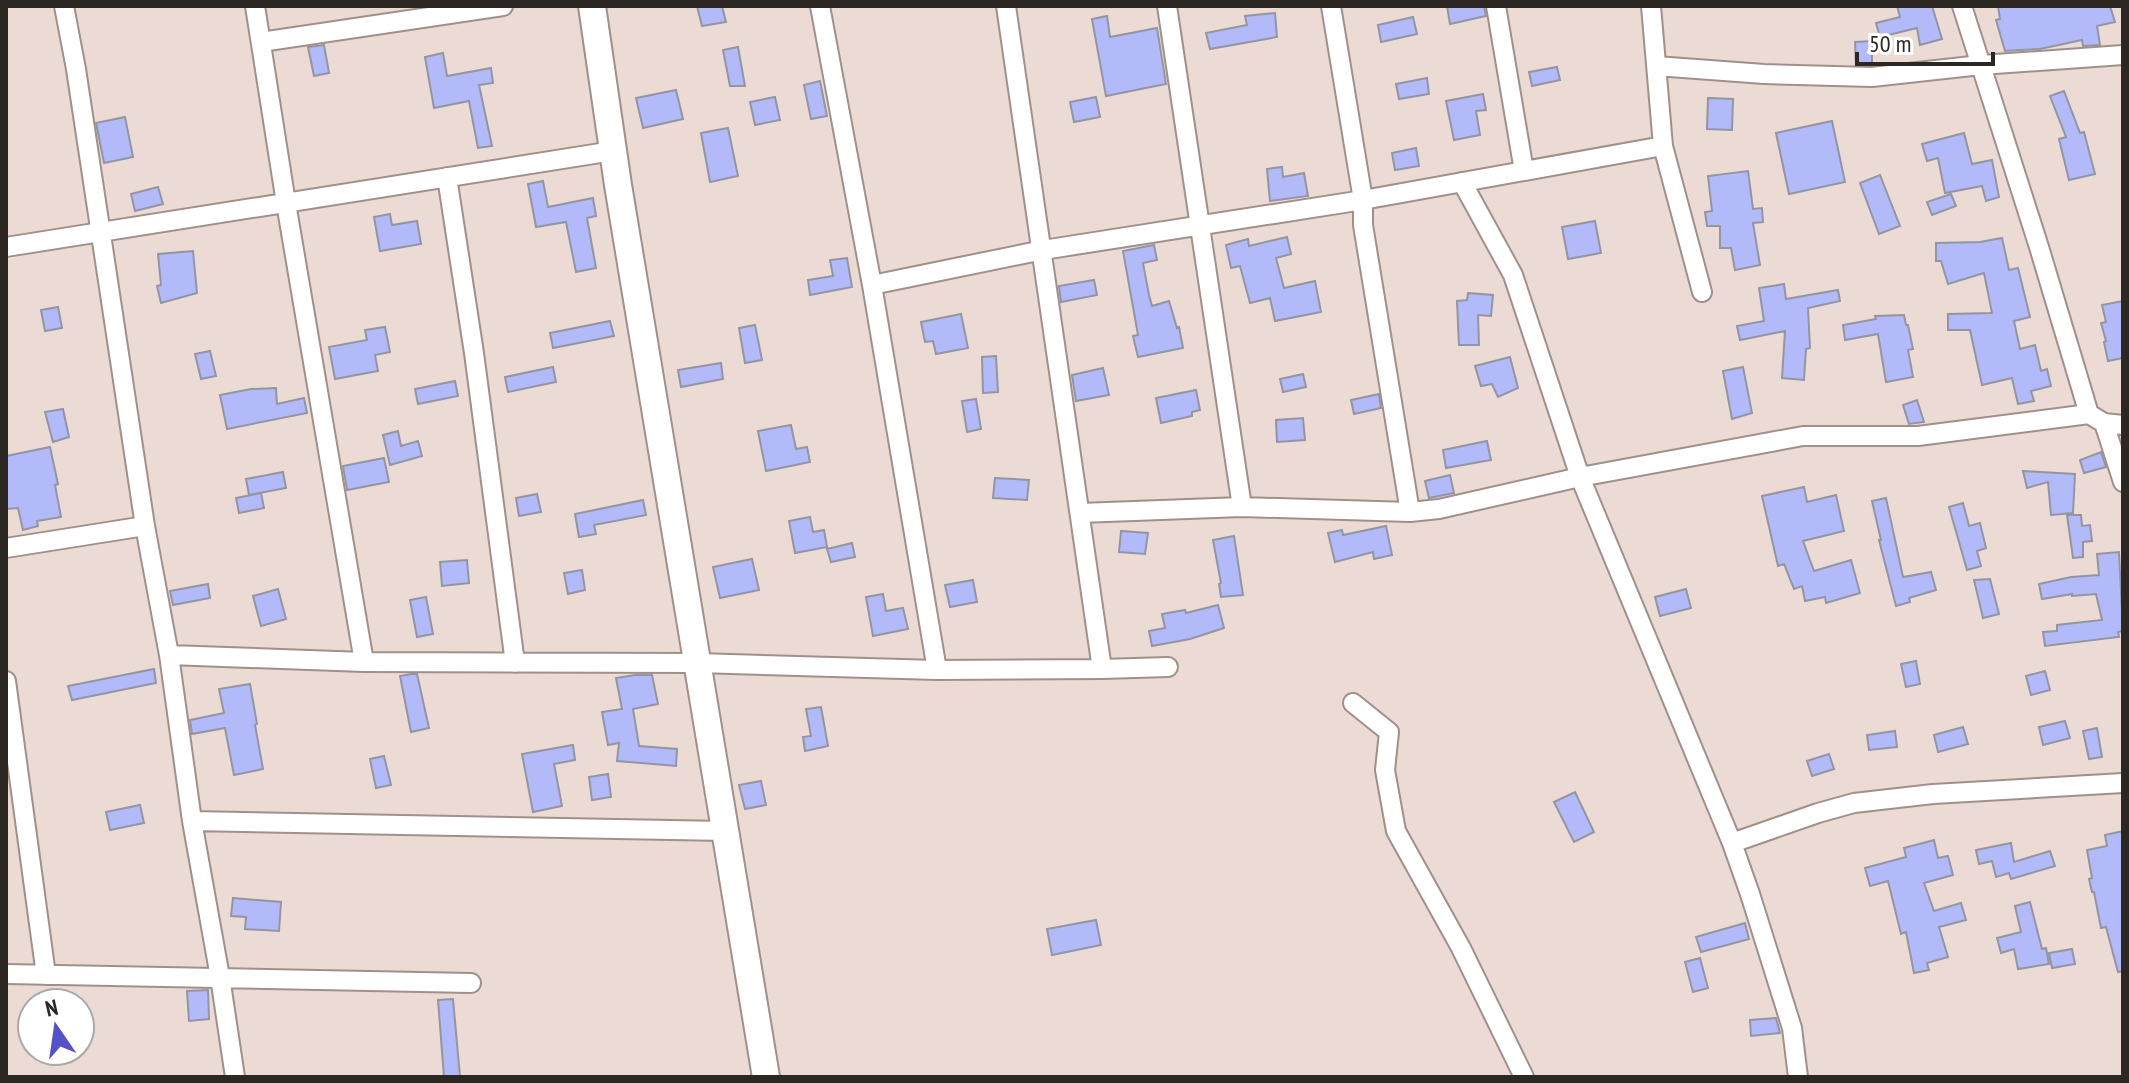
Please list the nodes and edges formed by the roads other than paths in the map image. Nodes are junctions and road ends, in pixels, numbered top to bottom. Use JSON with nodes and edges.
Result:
{"nodes":[{"id":1,"x":64,"y":6,"type":"edge"},
{"id":2,"x":255,"y":6,"type":"edge"},
{"id":3,"x":503,"y":6,"type":"edge"},
{"id":4,"x":592,"y":6,"type":"edge"},
{"id":5,"x":820,"y":6,"type":"edge"},
{"id":6,"x":1006,"y":6,"type":"edge"},
{"id":7,"x":1167,"y":6,"type":"edge"},
{"id":8,"x":1331,"y":6,"type":"edge"},
{"id":9,"x":1496,"y":6,"type":"edge"},
{"id":10,"x":1651,"y":6,"type":"edge"},
{"id":11,"x":1962,"y":6,"type":"edge"},
{"id":12,"x":261,"y":42,"type":"junction"},
{"id":13,"x":2123,"y":55,"type":"edge"},
{"id":14,"x":1981,"y":65,"type":"junction"},
{"id":15,"x":1656,"y":66,"type":"junction"},
{"id":16,"x":1663,"y":146,"type":"junction"},
{"id":17,"x":613,"y":151,"type":"junction"},
{"id":18,"x":1524,"y":171,"type":"junction"},
{"id":19,"x":447,"y":177,"type":"junction"},
{"id":20,"x":1462,"y":182,"type":"junction"},
{"id":21,"x":1363,"y":200,"type":"junction"},
{"id":22,"x":286,"y":203,"type":"junction"},
{"id":23,"x":1200,"y":226,"type":"junction"},
{"id":24,"x":100,"y":232,"type":"junction"},
{"id":25,"x":6,"y":247,"type":"edge"},
{"id":26,"x":1043,"y":250,"type":"junction"},
{"id":27,"x":872,"y":285,"type":"junction"},
{"id":28,"x":1702,"y":292,"type":"dead end"},
{"id":29,"x":2105,"y":420,"type":"edge"},
{"id":30,"x":1580,"y":477,"type":"junction"},
{"id":31,"x":2123,"y":482,"type":"edge"},
{"id":32,"x":1242,"y":507,"type":"junction"},
{"id":33,"x":1410,"y":512,"type":"junction"},
{"id":34,"x":1080,"y":513,"type":"junction"},
{"id":35,"x":145,"y":526,"type":"junction"},
{"id":36,"x":6,"y":548,"type":"edge"},
{"id":37,"x":169,"y":655,"type":"junction"},
{"id":38,"x":364,"y":662,"type":"junction"},
{"id":39,"x":515,"y":663,"type":"junction"},
{"id":40,"x":697,"y":663,"type":"junction"},
{"id":41,"x":1168,"y":667,"type":"dead end"},
{"id":42,"x":1102,"y":669,"type":"junction"},
{"id":43,"x":937,"y":670,"type":"junction"},
{"id":44,"x":6,"y":681,"type":"edge"},
{"id":45,"x":1353,"y":703,"type":"dead end"},
{"id":46,"x":2123,"y":783,"type":"edge"},
{"id":47,"x":192,"y":821,"type":"junction"},
{"id":48,"x":725,"y":831,"type":"junction"},
{"id":49,"x":1732,"y":843,"type":"junction"},
{"id":50,"x":6,"y":974,"type":"edge"},
{"id":51,"x":46,"y":975,"type":"junction"},
{"id":52,"x":220,"y":977,"type":"junction"},
{"id":53,"x":471,"y":983,"type":"dead end"},
{"id":54,"x":235,"y":1077,"type":"edge"},
{"id":55,"x":766,"y":1077,"type":"edge"},
{"id":56,"x":1524,"y":1077,"type":"edge"},
{"id":57,"x":1798,"y":1077,"type":"edge"}],
"edges":[{"from":1,"to":24,"type":"street"},
{"from":2,"to":12,"type":"street"},
{"from":3,"to":12,"type":"street"},
{"from":4,"to":17,"type":"street"},
{"from":5,"to":27,"type":"street"},
{"from":6,"to":26,"type":"street"},
{"from":7,"to":23,"type":"street"},
{"from":8,"to":21,"type":"street"},
{"from":9,"to":18,"type":"street"},
{"from":10,"to":15,"type":"street"},
{"from":11,"to":14,"type":"street"},
{"from":12,"to":22,"type":"street"},
{"from":13,"to":14,"type":"street"},
{"from":14,"to":15,"type":"street"},
{"from":14,"to":29,"type":"street"},
{"from":15,"to":16,"type":"street"},
{"from":16,"to":18,"type":"street"},
{"from":16,"to":28,"type":"street"},
{"from":17,"to":19,"type":"street"},
{"from":17,"to":40,"type":"street"},
{"from":18,"to":20,"type":"street"},
{"from":19,"to":22,"type":"street"},
{"from":19,"to":39,"type":"street"},
{"from":20,"to":21,"type":"street"},
{"from":20,"to":30,"type":"street"},
{"from":21,"to":23,"type":"street"},
{"from":21,"to":33,"type":"street"},
{"from":22,"to":24,"type":"street"},
{"from":22,"to":38,"type":"street"},
{"from":23,"to":26,"type":"street"},
{"from":23,"to":32,"type":"street"},
{"from":24,"to":25,"type":"street"},
{"from":24,"to":35,"type":"street"},
{"from":26,"to":27,"type":"street"},
{"from":26,"to":34,"type":"street"},
{"from":27,"to":43,"type":"street"},
{"from":29,"to":30,"type":"street"},
{"from":29,"to":31,"type":"street"},
{"from":30,"to":33,"type":"street"},
{"from":30,"to":49,"type":"street"},
{"from":32,"to":33,"type":"street"},
{"from":32,"to":34,"type":"street"},
{"from":34,"to":42,"type":"street"},
{"from":35,"to":36,"type":"street"},
{"from":35,"to":37,"type":"street"},
{"from":37,"to":38,"type":"street"},
{"from":37,"to":47,"type":"street"},
{"from":38,"to":39,"type":"street"},
{"from":39,"to":40,"type":"street"},
{"from":40,"to":43,"type":"street"},
{"from":40,"to":48,"type":"street"},
{"from":41,"to":42,"type":"street"},
{"from":42,"to":43,"type":"street"},
{"from":44,"to":51,"type":"street"},
{"from":45,"to":56,"type":"street"},
{"from":46,"to":49,"type":"street"},
{"from":47,"to":48,"type":"street"},
{"from":47,"to":52,"type":"street"},
{"from":48,"to":55,"type":"street"},
{"from":49,"to":57,"type":"street"},
{"from":50,"to":51,"type":"street"},
{"from":51,"to":52,"type":"street"},
{"from":52,"to":53,"type":"street"},
{"from":52,"to":54,"type":"street"}]}
